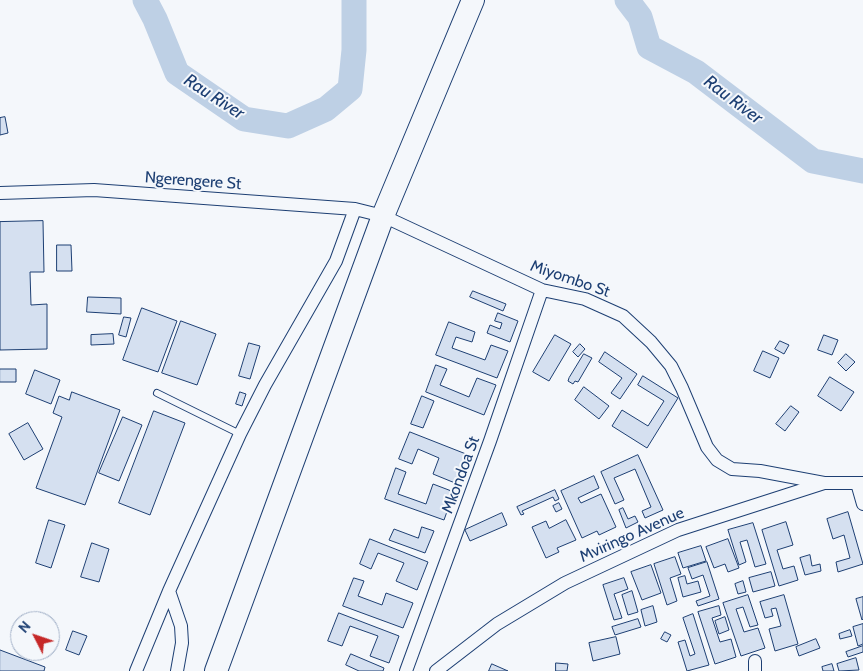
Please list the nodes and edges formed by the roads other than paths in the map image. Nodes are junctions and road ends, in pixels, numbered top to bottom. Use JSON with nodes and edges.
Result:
{"nodes":[{"id":1,"x":473,"y":0,"type":"edge"},
{"id":2,"x":0,"y":193,"type":"edge"},
{"id":3,"x":355,"y":208,"type":"junction"},
{"id":4,"x":384,"y":216,"type":"junction"},
{"id":5,"x":542,"y":290,"type":"junction"},
{"id":6,"x":157,"y":393,"type":"dead end"},
{"id":7,"x":240,"y":434,"type":"junction"},
{"id":8,"x":824,"y":483,"type":"junction"},
{"id":9,"x":860,"y":483,"type":"edge"},
{"id":10,"x":863,"y":504,"type":"edge"},
{"id":11,"x":169,"y":591,"type":"junction"},
{"id":12,"x":136,"y":671,"type":"edge"},
{"id":13,"x":176,"y":671,"type":"edge"},
{"id":14,"x":216,"y":671,"type":"edge"},
{"id":15,"x":406,"y":671,"type":"edge"},
{"id":16,"x":436,"y":671,"type":"edge"}],
"edges":[{"from":1,"to":4,"type":"highway"},
{"from":2,"to":3,"type":"street","name":"Ngerengere St"},
{"from":3,"to":4,"type":"street","name":"Ngerengere St"},
{"from":3,"to":7,"type":"street"},
{"from":4,"to":5,"type":"street","name":"Miyombo St"},
{"from":4,"to":14,"type":"highway"},
{"from":5,"to":8,"type":"street","name":"Miyombo St"},
{"from":5,"to":15,"type":"street","name":"Mkondoa St"},
{"from":6,"to":7,"type":"lane"},
{"from":7,"to":11,"type":"street"},
{"from":8,"to":9,"type":"street","name":"Mviringo Avenue"},
{"from":8,"to":16,"type":"street","name":"Mviringo Avenue"},
{"from":9,"to":10,"type":"street"},
{"from":11,"to":12,"type":"street"},
{"from":11,"to":13,"type":"street"}]}
